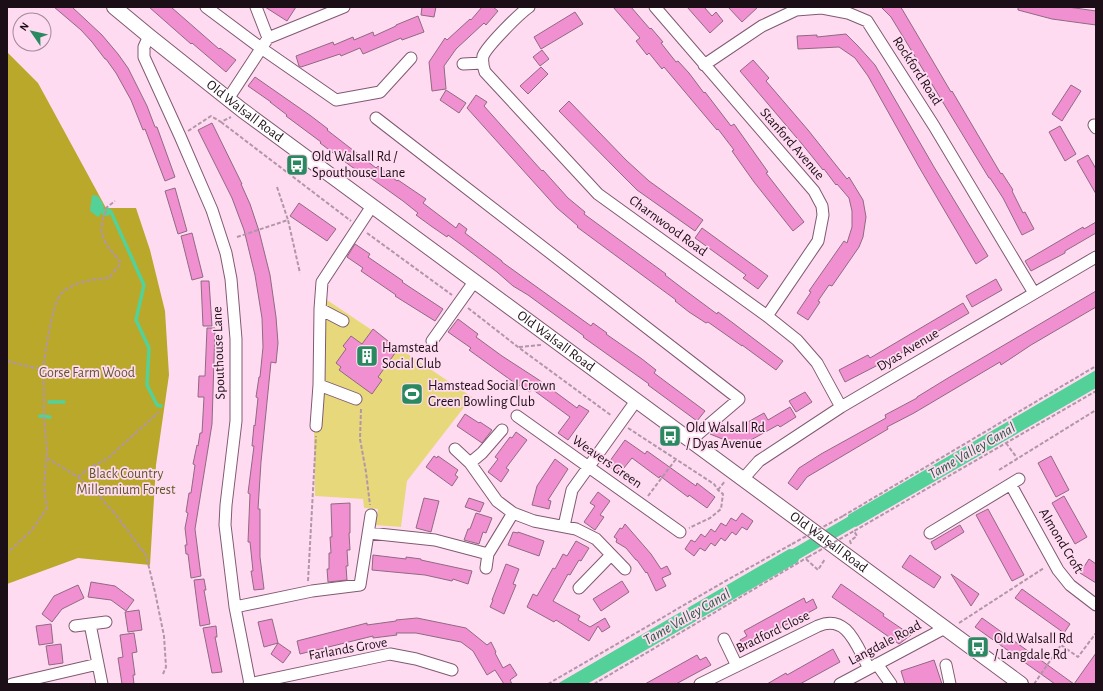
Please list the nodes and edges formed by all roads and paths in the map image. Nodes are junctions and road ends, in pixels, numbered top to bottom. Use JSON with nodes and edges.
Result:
{"nodes":[{"id":1,"x":114,"y":7,"type":"edge"},
{"id":2,"x":206,"y":7,"type":"edge"},
{"id":3,"x":256,"y":7,"type":"edge"},
{"id":4,"x":344,"y":7,"type":"edge"},
{"id":5,"x":529,"y":7,"type":"edge"},
{"id":6,"x":655,"y":7,"type":"edge"},
{"id":7,"x":149,"y":36,"type":"junction"},
{"id":8,"x":268,"y":38,"type":"junction"},
{"id":9,"x":261,"y":48,"type":"junction"},
{"id":10,"x":411,"y":58,"type":"dead end"},
{"id":11,"x":482,"y":63,"type":"junction"},
{"id":12,"x":463,"y":64,"type":"dead end"},
{"id":13,"x":704,"y":65,"type":"junction"},
{"id":14,"x":228,"y":99,"type":"junction"},
{"id":15,"x":242,"y":110,"type":"junction"},
{"id":16,"x":376,"y":118,"type":"dead end"},
{"id":17,"x":221,"y":122,"type":"junction"},
{"id":18,"x":180,"y":136,"type":"junction"},
{"id":19,"x":277,"y":187,"type":"dead end"},
{"id":20,"x":115,"y":201,"type":"dead end"},
{"id":21,"x":372,"y":206,"type":"junction"},
{"id":22,"x":288,"y":220,"type":"junction"},
{"id":23,"x":358,"y":226,"type":"junction"},
{"id":24,"x":237,"y":237,"type":"dead end"},
{"id":25,"x":1096,"y":257,"type":"edge"},
{"id":26,"x":300,"y":272,"type":"dead end"},
{"id":27,"x":474,"y":282,"type":"junction"},
{"id":28,"x":1034,"y":293,"type":"junction"},
{"id":29,"x":460,"y":301,"type":"junction"},
{"id":30,"x":320,"y":309,"type":"junction"},
{"id":31,"x":767,"y":316,"type":"junction"},
{"id":32,"x":343,"y":320,"type":"dead end"},
{"id":33,"x":432,"y":341,"type":"dead end"},
{"id":34,"x":539,"y":345,"type":"dead end"},
{"id":35,"x":518,"y":347,"type":"junction"},
{"id":36,"x":7,"y":361,"type":"edge"},
{"id":37,"x":1096,"y":366,"type":"edge"},
{"id":38,"x":42,"y":370,"type":"junction"},
{"id":39,"x":319,"y":385,"type":"junction"},
{"id":40,"x":1096,"y":391,"type":"edge"},
{"id":41,"x":356,"y":399,"type":"joint"},
{"id":42,"x":636,"y":401,"type":"junction"},
{"id":43,"x":841,"y":407,"type":"junction"},
{"id":44,"x":1096,"y":410,"type":"edge"},
{"id":45,"x":159,"y":412,"type":"dead end"},
{"id":46,"x":517,"y":416,"type":"dead end"},
{"id":47,"x":621,"y":423,"type":"junction"},
{"id":48,"x":316,"y":426,"type":"joint"},
{"id":49,"x":502,"y":430,"type":"dead end"},
{"id":50,"x":691,"y":440,"type":"junction"},
{"id":51,"x":1006,"y":443,"type":"junction"},
{"id":52,"x":455,"y":449,"type":"dead end"},
{"id":53,"x":47,"y":458,"type":"junction"},
{"id":54,"x":1017,"y":458,"type":"junction"},
{"id":55,"x":676,"y":459,"type":"junction"},
{"id":56,"x":470,"y":464,"type":"junction"},
{"id":57,"x":588,"y":468,"type":"junction"},
{"id":58,"x":999,"y":470,"type":"dead end"},
{"id":59,"x":78,"y":477,"type":"junction"},
{"id":60,"x":743,"y":479,"type":"junction"},
{"id":61,"x":641,"y":505,"type":"junction"},
{"id":62,"x":513,"y":513,"type":"junction"},
{"id":63,"x":371,"y":515,"type":"joint"},
{"id":64,"x":564,"y":526,"type":"junction"},
{"id":65,"x":680,"y":532,"type":"joint"},
{"id":66,"x":369,"y":533,"type":"junction"},
{"id":67,"x":930,"y":533,"type":"dead end"},
{"id":68,"x":7,"y":553,"type":"edge"},
{"id":69,"x":488,"y":554,"type":"junction"},
{"id":70,"x":611,"y":555,"type":"junction"},
{"id":71,"x":807,"y":558,"type":"junction"},
{"id":72,"x":825,"y":559,"type":"dead end"},
{"id":73,"x":1054,"y":562,"type":"junction"},
{"id":74,"x":486,"y":568,"type":"dead end"},
{"id":75,"x":625,"y":570,"type":"dead end"},
{"id":76,"x":579,"y":588,"type":"dead end"},
{"id":77,"x":307,"y":592,"type":"junction"},
{"id":78,"x":1096,"y":605,"type":"edge"},
{"id":79,"x":235,"y":607,"type":"junction"},
{"id":80,"x":106,"y":622,"type":"dead end"},
{"id":81,"x":90,"y":624,"type":"junction"},
{"id":82,"x":76,"y":626,"type":"dead end"},
{"id":83,"x":946,"y":629,"type":"junction"},
{"id":84,"x":1096,"y":633,"type":"edge"},
{"id":85,"x":724,"y":638,"type":"dead end"},
{"id":86,"x":98,"y":664,"type":"junction"},
{"id":87,"x":946,"y":665,"type":"dead end"},
{"id":88,"x":738,"y":666,"type":"junction"},
{"id":89,"x":873,"y":666,"type":"junction"},
{"id":90,"x":452,"y":670,"type":"dead end"},
{"id":91,"x":163,"y":674,"type":"dead end"},
{"id":92,"x":12,"y":684,"type":"edge"},
{"id":93,"x":102,"y":684,"type":"edge"},
{"id":94,"x":249,"y":684,"type":"edge"},
{"id":95,"x":548,"y":684,"type":"edge"},
{"id":96,"x":594,"y":684,"type":"edge"},
{"id":97,"x":700,"y":684,"type":"edge"},
{"id":98,"x":840,"y":684,"type":"edge"},
{"id":99,"x":891,"y":684,"type":"edge"},
{"id":100,"x":950,"y":684,"type":"edge"},
{"id":101,"x":1021,"y":684,"type":"edge"},
{"id":102,"x":1034,"y":684,"type":"edge"}],
"edges":[{"from":1,"to":7,"type":"main road","name":"Old Walsall Road"},
{"from":2,"to":9,"type":"street"},
{"from":3,"to":8,"type":"street"},
{"from":4,"to":8,"type":"street"},
{"from":5,"to":11,"type":"street"},
{"from":6,"to":13,"type":"street","name":"Stanford Avenue"},
{"from":7,"to":14,"type":"main road","name":"Old Walsall Road"},
{"from":7,"to":18,"type":"street","name":"Spouthouse Lane"},
{"from":8,"to":9,"type":"street"},
{"from":9,"to":10,"type":"street"},
{"from":9,"to":14,"type":"street"},
{"from":11,"to":12,"type":"street"},
{"from":11,"to":31,"type":"street","name":"Charnwood Road"},
{"from":13,"to":28,"type":"street","name":"Rockford Road"},
{"from":13,"to":31,"type":"street","name":"Stanford Avenue"},
{"from":14,"to":15,"type":"main road","name":"Old Walsall Road"},
{"from":15,"to":17,"type":"path"},
{"from":15,"to":21,"type":"main road","name":"Old Walsall Road"},
{"from":16,"to":50,"type":"street"},
{"from":17,"to":18,"type":"path"},
{"from":17,"to":23,"type":"path","name":"Old Walsall Road"},
{"from":18,"to":79,"type":"street","name":"Spouthouse Lane"},
{"from":19,"to":22,"type":"path"},
{"from":20,"to":38,"type":"path"},
{"from":21,"to":23,"type":"street"},
{"from":21,"to":27,"type":"main road","name":"Old Walsall Road"},
{"from":22,"to":24,"type":"path"},
{"from":22,"to":26,"type":"path"},
{"from":23,"to":29,"type":"path","name":"Old Walsall Road"},
{"from":23,"to":30,"type":"street"},
{"from":25,"to":28,"type":"street","name":"Dyas Avenue"},
{"from":27,"to":29,"type":"street"},
{"from":27,"to":42,"type":"main road","name":"Old Walsall Road"},
{"from":28,"to":43,"type":"street","name":"Dyas Avenue"},
{"from":29,"to":33,"type":"street"},
{"from":29,"to":35,"type":"path","name":"Old Walsall Road"},
{"from":30,"to":32,"type":"street"},
{"from":30,"to":39,"type":"street"},
{"from":31,"to":43,"type":"street","name":"Charnwood Road"},
{"from":34,"to":35,"type":"path"},
{"from":35,"to":47,"type":"path","name":"Old Walsall Road"},
{"from":36,"to":38,"type":"path"},
{"from":37,"to":95,"type":"path","bridge":true},
{"from":38,"to":53,"type":"path"},
{"from":39,"to":41,"type":"street"},
{"from":39,"to":48,"type":"street"},
{"from":40,"to":51,"type":"path"},
{"from":41,"to":63,"type":"path"},
{"from":42,"to":47,"type":"street"},
{"from":42,"to":50,"type":"main road","name":"Old Walsall Road"},
{"from":43,"to":60,"type":"street","name":"Dyas Avenue"},
{"from":44,"to":54,"type":"path"},
{"from":45,"to":59,"type":"path"},
{"from":46,"to":57,"type":"street","name":"Weavers Green"},
{"from":47,"to":55,"type":"path","name":"Old Walsall Road"},
{"from":47,"to":57,"type":"street"},
{"from":48,"to":77,"type":"path"},
{"from":49,"to":56,"type":"street"},
{"from":50,"to":60,"type":"main road","name":"Old Walsall Road"},
{"from":51,"to":54,"type":"path"},
{"from":51,"to":71,"type":"path","bridge":true},
{"from":52,"to":56,"type":"street"},
{"from":53,"to":59,"type":"path"},
{"from":53,"to":68,"type":"path"},
{"from":54,"to":58,"type":"path"},
{"from":55,"to":61,"type":"path"},
{"from":55,"to":65,"type":"path","name":"Old Walsall Road"},
{"from":56,"to":62,"type":"street"},
{"from":57,"to":61,"type":"street","name":"Weavers Green"},
{"from":57,"to":64,"type":"street"},
{"from":59,"to":91,"type":"path"},
{"from":60,"to":83,"type":"main road","name":"Old Walsall Road"},
{"from":61,"to":65,"type":"street","name":"Weavers Green"},
{"from":62,"to":64,"type":"street"},
{"from":62,"to":69,"type":"street"},
{"from":63,"to":66,"type":"street"},
{"from":64,"to":70,"type":"street"},
{"from":66,"to":69,"type":"street"},
{"from":66,"to":77,"type":"street"},
{"from":67,"to":73,"type":"street","name":"Almond Croft"},
{"from":69,"to":74,"type":"street"},
{"from":70,"to":75,"type":"street"},
{"from":70,"to":76,"type":"street"},
{"from":71,"to":72,"type":"path"},
{"from":71,"to":96,"type":"path"},
{"from":73,"to":78,"type":"street","name":"Almond Croft"},
{"from":73,"to":83,"type":"path"},
{"from":77,"to":79,"type":"street"},
{"from":79,"to":94,"type":"street","name":"Spouthouse Lane"},
{"from":80,"to":81,"type":"street"},
{"from":81,"to":82,"type":"street"},
{"from":81,"to":86,"type":"street"},
{"from":83,"to":89,"type":"street","name":"Langdale Road"},
{"from":83,"to":101,"type":"main road","name":"Old Walsall Road"},
{"from":84,"to":102,"type":"path"},
{"from":85,"to":88,"type":"street","name":"Bradford Close"},
{"from":86,"to":92,"type":"street"},
{"from":86,"to":93,"type":"street"},
{"from":87,"to":100,"type":"street"},
{"from":88,"to":89,"type":"street","name":"Bradford Close"},
{"from":88,"to":97,"type":"street","name":"Bradford Close"},
{"from":89,"to":98,"type":"street","name":"Langdale Road"},
{"from":89,"to":99,"type":"street"},
{"from":90,"to":94,"type":"street","name":"Farlands Grove"}]}
